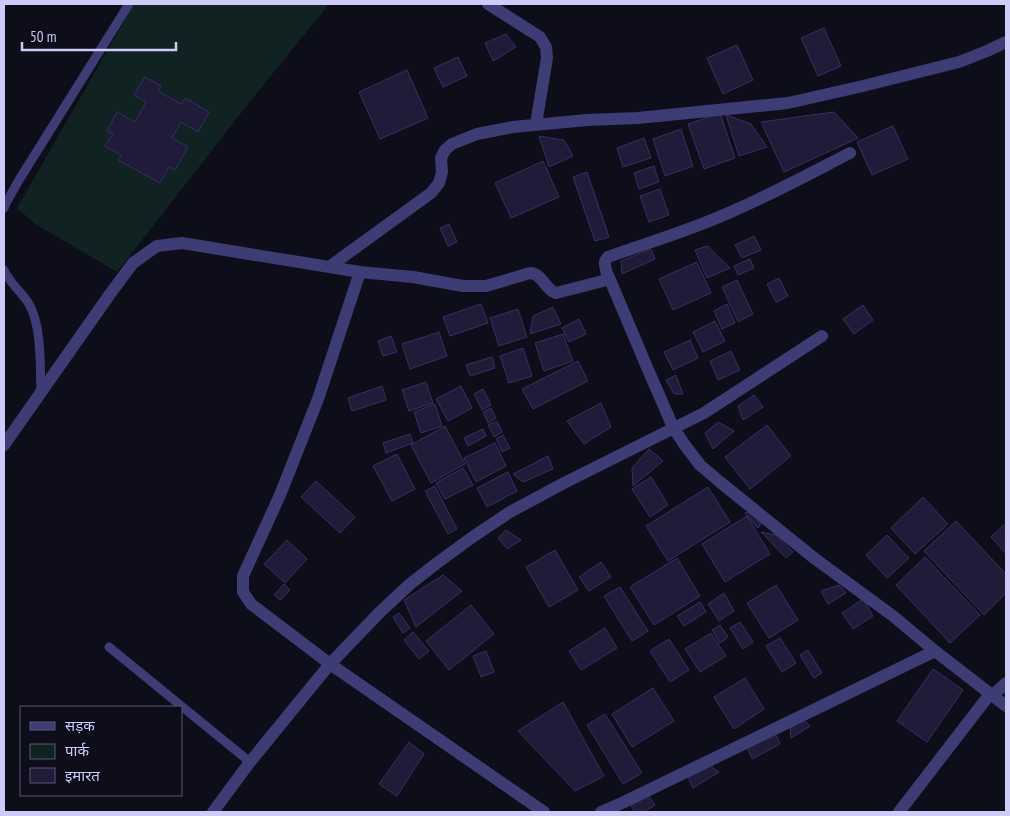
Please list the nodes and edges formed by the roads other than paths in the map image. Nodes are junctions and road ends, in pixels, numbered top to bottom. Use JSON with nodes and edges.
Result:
{"nodes":[{"id":1,"x":129,"y":4,"type":"edge"},
{"id":2,"x":488,"y":4,"type":"edge"},
{"id":3,"x":1006,"y":42,"type":"edge"},
{"id":4,"x":536,"y":124,"type":"junction"},
{"id":5,"x":850,"y":153,"type":"dead end"},
{"id":6,"x":4,"y":208,"type":"edge"},
{"id":7,"x":329,"y":267,"type":"junction"},
{"id":8,"x":4,"y":270,"type":"edge"},
{"id":9,"x":360,"y":272,"type":"junction"},
{"id":10,"x":608,"y":275,"type":"junction"},
{"id":11,"x":822,"y":336,"type":"dead end"},
{"id":12,"x":41,"y":393,"type":"junction"},
{"id":13,"x":674,"y":427,"type":"junction"},
{"id":14,"x":4,"y":445,"type":"edge"},
{"id":15,"x":109,"y":647,"type":"dead end"},
{"id":16,"x":935,"y":651,"type":"junction"},
{"id":17,"x":330,"y":664,"type":"junction"},
{"id":18,"x":1006,"y":682,"type":"edge"},
{"id":19,"x":991,"y":695,"type":"junction"},
{"id":20,"x":181,"y":706,"type":"edge"},
{"id":21,"x":1006,"y":706,"type":"edge"},
{"id":22,"x":182,"y":707,"type":"edge"},
{"id":23,"x":250,"y":762,"type":"junction"},
{"id":24,"x":213,"y":812,"type":"edge"},
{"id":25,"x":544,"y":812,"type":"edge"},
{"id":26,"x":601,"y":812,"type":"edge"},
{"id":27,"x":899,"y":812,"type":"edge"}],
"edges":[{"from":1,"to":6,"type":"lane"},
{"from":2,"to":4,"type":"street"},
{"from":3,"to":4,"type":"street"},
{"from":4,"to":7,"type":"street"},
{"from":5,"to":10,"type":"street"},
{"from":7,"to":9,"type":"street"},
{"from":7,"to":12,"type":"street"},
{"from":8,"to":12,"type":"lane"},
{"from":9,"to":10,"type":"street"},
{"from":9,"to":17,"type":"street"},
{"from":10,"to":13,"type":"street"},
{"from":11,"to":13,"type":"street"},
{"from":12,"to":14,"type":"street"},
{"from":13,"to":16,"type":"street"},
{"from":13,"to":17,"type":"street"},
{"from":15,"to":20,"type":"lane"},
{"from":16,"to":19,"type":"street"},
{"from":16,"to":26,"type":"street"},
{"from":17,"to":23,"type":"street"},
{"from":17,"to":25,"type":"street"},
{"from":18,"to":19,"type":"street"},
{"from":19,"to":21,"type":"street"},
{"from":19,"to":27,"type":"street"},
{"from":22,"to":23,"type":"lane"},
{"from":23,"to":24,"type":"street"}]}
